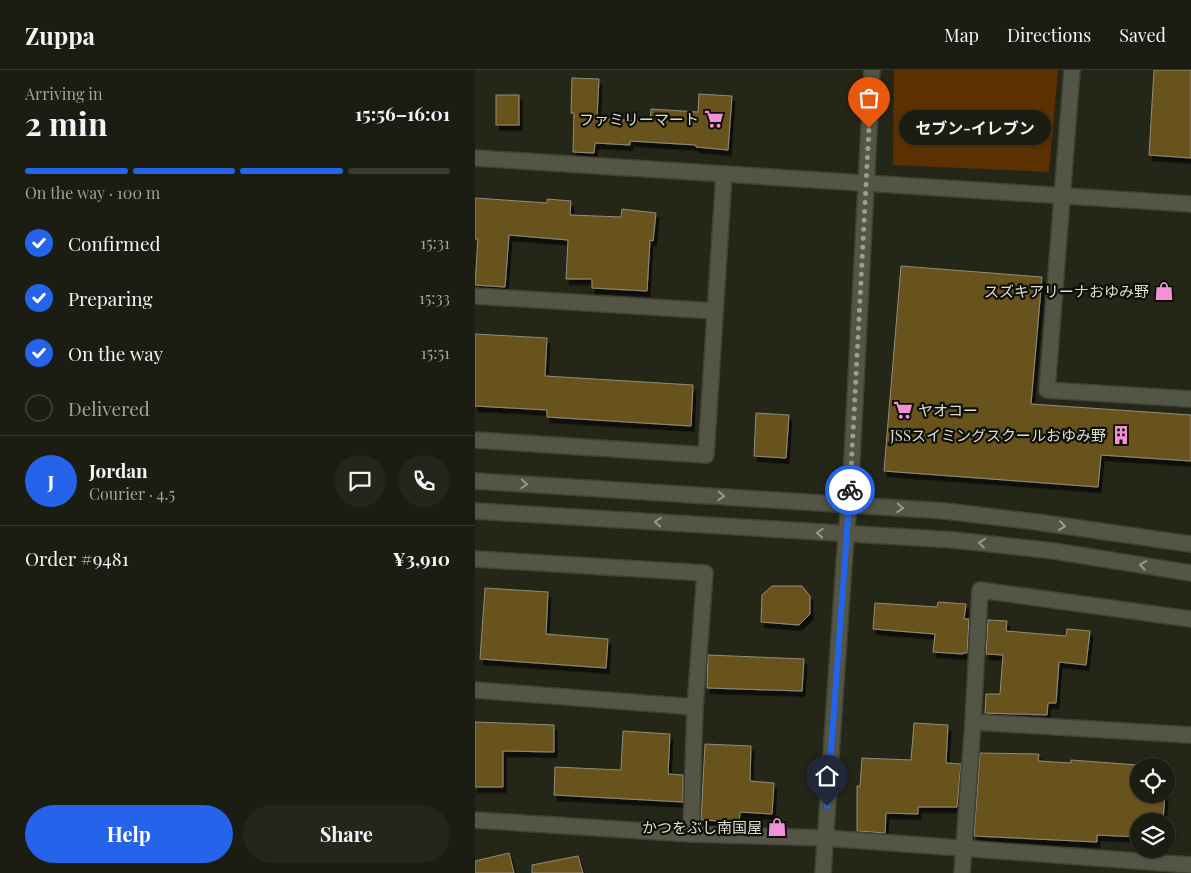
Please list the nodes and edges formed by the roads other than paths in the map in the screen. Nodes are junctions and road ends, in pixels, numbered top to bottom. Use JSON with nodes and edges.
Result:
{"nodes":[{"id":1,"x":872,"y":70,"type":"edge"},
{"id":2,"x":1072,"y":70,"type":"edge"},
{"id":3,"x":475,"y":158,"type":"edge"},
{"id":4,"x":724,"y":174,"type":"junction"},
{"id":5,"x":866,"y":184,"type":"junction"},
{"id":6,"x":1062,"y":196,"type":"junction"},
{"id":7,"x":1191,"y":204,"type":"edge"},
{"id":8,"x":475,"y":296,"type":"edge"},
{"id":9,"x":715,"y":311,"type":"junction"},
{"id":10,"x":1191,"y":399,"type":"edge"},
{"id":11,"x":475,"y":440,"type":"edge"},
{"id":12,"x":475,"y":481,"type":"edge"},
{"id":13,"x":849,"y":504,"type":"junction"},
{"id":14,"x":475,"y":511,"type":"edge"},
{"id":15,"x":846,"y":534,"type":"junction"},
{"id":16,"x":1191,"y":544,"type":"edge"},
{"id":17,"x":475,"y":559,"type":"edge"},
{"id":18,"x":1191,"y":573,"type":"edge"},
{"id":19,"x":1191,"y":619,"type":"edge"},
{"id":20,"x":475,"y":690,"type":"edge"},
{"id":21,"x":695,"y":707,"type":"junction"},
{"id":22,"x":973,"y":722,"type":"junction"},
{"id":23,"x":1191,"y":735,"type":"edge"},
{"id":24,"x":475,"y":820,"type":"edge"},
{"id":25,"x":691,"y":834,"type":"junction"},
{"id":26,"x":825,"y":838,"type":"junction"},
{"id":27,"x":964,"y":849,"type":"junction"},
{"id":28,"x":1191,"y":865,"type":"edge"},
{"id":29,"x":823,"y":873,"type":"edge"},
{"id":30,"x":963,"y":873,"type":"edge"}],
"edges":[{"from":1,"to":5,"type":"street"},
{"from":2,"to":6,"type":"street"},
{"from":3,"to":4,"type":"street"},
{"from":4,"to":5,"type":"street"},
{"from":4,"to":9,"type":"street"},
{"from":5,"to":6,"type":"street"},
{"from":5,"to":13,"type":"street"},
{"from":6,"to":7,"type":"street"},
{"from":6,"to":10,"type":"street"},
{"from":8,"to":9,"type":"street"},
{"from":9,"to":11,"type":"street"},
{"from":12,"to":13,"type":"street","one_way":true},
{"from":13,"to":15,"type":"street"},
{"from":13,"to":16,"type":"street","one_way":true},
{"from":15,"to":14,"type":"street","one_way":true},
{"from":18,"to":15,"type":"street","one_way":true},
{"from":15,"to":26,"type":"street"},
{"from":17,"to":21,"type":"street"},
{"from":19,"to":22,"type":"street"},
{"from":20,"to":21,"type":"street"},
{"from":21,"to":25,"type":"street"},
{"from":22,"to":23,"type":"street"},
{"from":22,"to":27,"type":"street"},
{"from":24,"to":25,"type":"street"},
{"from":25,"to":26,"type":"street"},
{"from":26,"to":27,"type":"street"},
{"from":26,"to":29,"type":"street"},
{"from":27,"to":28,"type":"street"},
{"from":27,"to":30,"type":"street"}]}
